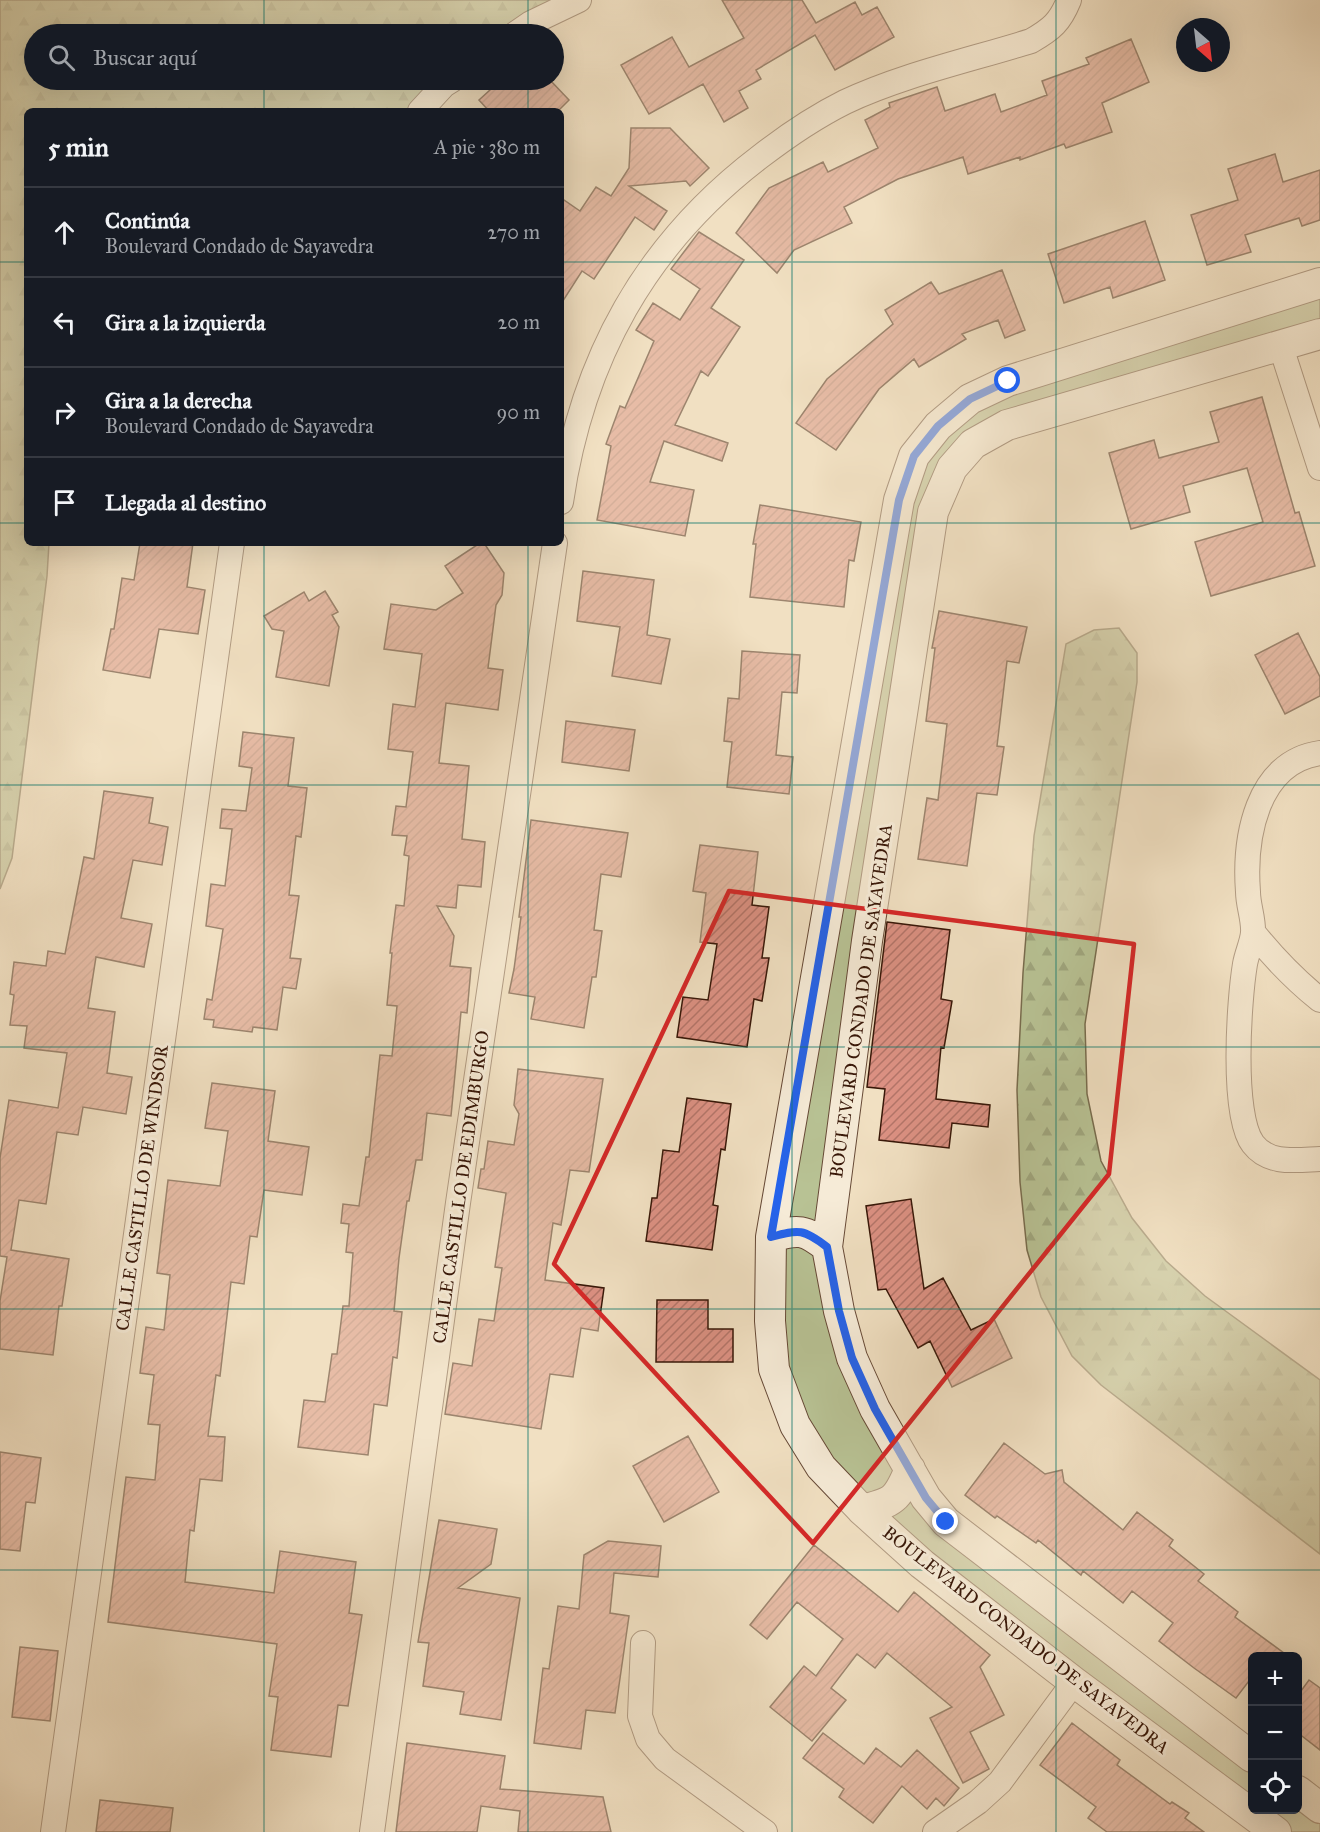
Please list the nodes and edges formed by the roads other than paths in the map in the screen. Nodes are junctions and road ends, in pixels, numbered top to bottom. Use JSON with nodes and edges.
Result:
{"nodes":[{"id":1,"x":579,"y":0,"type":"edge"},
{"id":2,"x":1069,"y":0,"type":"edge"},
{"id":3,"x":530,"y":24,"type":"edge"},
{"id":4,"x":439,"y":90,"type":"edge"},
{"id":5,"x":423,"y":108,"type":"edge"},
{"id":6,"x":1320,"y":283,"type":"edge"},
{"id":7,"x":1320,"y":334,"type":"edge"},
{"id":8,"x":1281,"y":347,"type":"junction"},
{"id":9,"x":1320,"y":468,"type":"edge"},
{"id":10,"x":564,"y":488,"type":"edge"},
{"id":11,"x":232,"y":546,"type":"edge"},
{"id":12,"x":555,"y":546,"type":"edge"},
{"id":13,"x":1320,"y":753,"type":"edge"},
{"id":14,"x":1253,"y":932,"type":"junction"},
{"id":15,"x":1320,"y":1000,"type":"edge"},
{"id":16,"x":1320,"y":1159,"type":"edge"},
{"id":17,"x":771,"y":1237,"type":"junction"},
{"id":18,"x":827,"y":1247,"type":"junction"},
{"id":19,"x":910,"y":1469,"type":"junction"},
{"id":20,"x":862,"y":1510,"type":"junction"},
{"id":21,"x":644,"y":1644,"type":"dead end"},
{"id":22,"x":1074,"y":1682,"type":"junction"},
{"id":23,"x":1248,"y":1754,"type":"edge"},
{"id":24,"x":1302,"y":1794,"type":"edge"},
{"id":25,"x":1320,"y":1808,"type":"edge"},
{"id":26,"x":52,"y":1832,"type":"edge"},
{"id":27,"x":372,"y":1832,"type":"edge"},
{"id":28,"x":765,"y":1832,"type":"edge"},
{"id":29,"x":935,"y":1832,"type":"edge"},
{"id":30,"x":1276,"y":1832,"type":"edge"}],
"edges":[{"from":1,"to":3,"type":"street"},
{"from":2,"to":10,"type":"street"},
{"from":4,"to":5,"type":"street"},
{"from":6,"to":17,"type":"street","name":"BOULEVARD CONDADO DE SAYAVEDRA"},
{"from":7,"to":8,"type":"street","name":"BOULEVARD CONDADO DE SAYAVEDRA"},
{"from":8,"to":9,"type":"street"},
{"from":8,"to":18,"type":"street","name":"BOULEVARD CONDADO DE SAYAVEDRA"},
{"from":11,"to":26,"type":"street","name":"CALLE CASTILLO DE WINDSOR"},
{"from":12,"to":27,"type":"street","name":"CALLE CASTILLO DE EDIMBURGO"},
{"from":13,"to":14,"type":"street"},
{"from":14,"to":15,"type":"street"},
{"from":14,"to":16,"type":"street"},
{"from":17,"to":18,"type":"street"},
{"from":17,"to":20,"type":"street","name":"BOULEVARD CONDADO DE SAYAVEDRA"},
{"from":18,"to":19,"type":"street","name":"BOULEVARD CONDADO DE SAYAVEDRA"},
{"from":19,"to":20,"type":"street"},
{"from":19,"to":23,"type":"street","name":"BOULEVARD CONDADO DE SAYAVEDRA"},
{"from":20,"to":22,"type":"street","name":"BOULEVARD CONDADO DE SAYAVEDRA"},
{"from":21,"to":28,"type":"street"},
{"from":22,"to":29,"type":"street"},
{"from":22,"to":30,"type":"street","name":"BOULEVARD CONDADO DE SAYAVEDRA"},
{"from":24,"to":25,"type":"street"}]}
